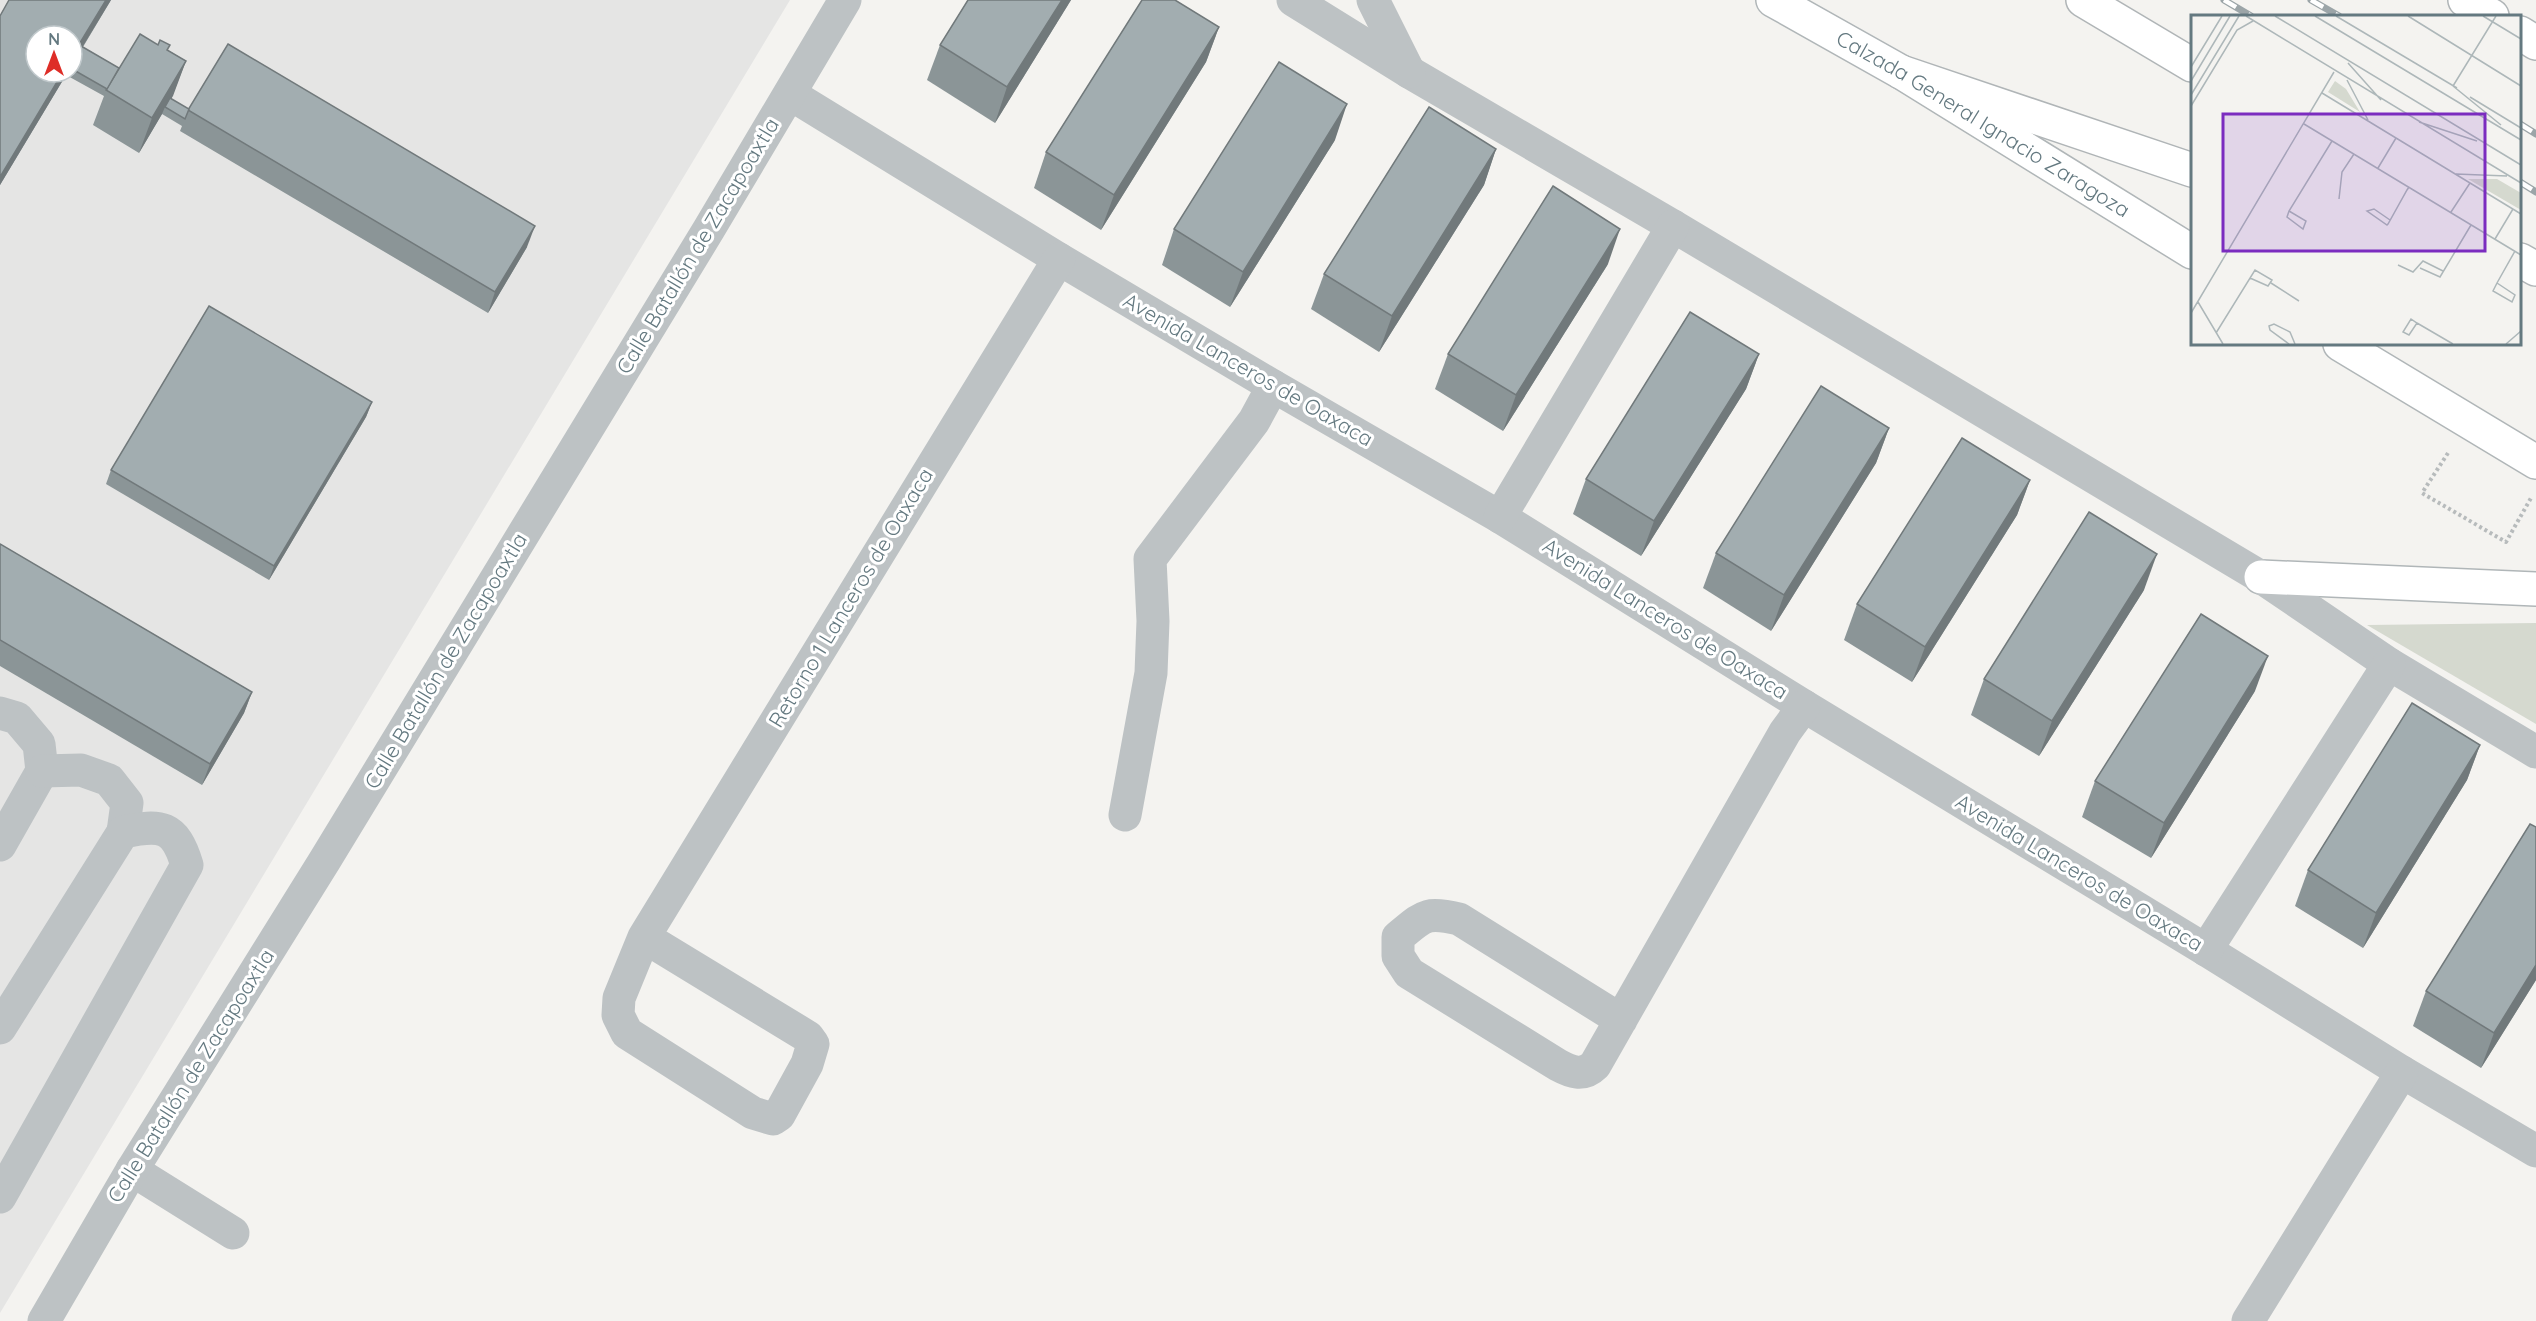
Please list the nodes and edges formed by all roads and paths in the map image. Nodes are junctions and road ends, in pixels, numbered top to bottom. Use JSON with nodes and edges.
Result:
{"nodes":[{"id":1,"x":844,"y":0,"type":"edge"},
{"id":2,"x":1293,"y":0,"type":"edge"},
{"id":3,"x":1373,"y":0,"type":"edge"},
{"id":4,"x":1773,"y":0,"type":"edge"},
{"id":5,"x":2083,"y":0,"type":"edge"},
{"id":6,"x":2465,"y":0,"type":"edge"},
{"id":7,"x":2490,"y":15,"type":"edge"},
{"id":8,"x":2521,"y":34,"type":"edge"},
{"id":9,"x":2536,"y":43,"type":"edge"},
{"id":10,"x":2191,"y":64,"type":"edge"},
{"id":11,"x":1409,"y":72,"type":"junction"},
{"id":12,"x":1901,"y":72,"type":"junction"},
{"id":13,"x":790,"y":94,"type":"junction"},
{"id":14,"x":2191,"y":169,"type":"edge"},
{"id":15,"x":1673,"y":226,"type":"junction"},
{"id":16,"x":2191,"y":251,"type":"edge"},
{"id":17,"x":1059,"y":259,"type":"junction"},
{"id":18,"x":2521,"y":261,"type":"edge"},
{"id":19,"x":2536,"y":269,"type":"edge"},
{"id":20,"x":2521,"y":280,"type":"edge"},
{"id":21,"x":2536,"y":285,"type":"edge"},
{"id":22,"x":2342,"y":345,"type":"edge"},
{"id":23,"x":1273,"y":386,"type":"junction"},
{"id":24,"x":2467,"y":422,"type":"junction"},
{"id":25,"x":2536,"y":462,"type":"edge"},
{"id":26,"x":2536,"y":490,"type":"edge"},
{"id":27,"x":1500,"y":517,"type":"junction"},
{"id":28,"x":2261,"y":577,"type":"junction"},
{"id":29,"x":2536,"y":589,"type":"edge"},
{"id":30,"x":2389,"y":664,"type":"junction"},
{"id":31,"x":1804,"y":706,"type":"junction"},
{"id":32,"x":0,"y":713,"type":"edge"},
{"id":33,"x":2536,"y":752,"type":"edge"},
{"id":34,"x":42,"y":771,"type":"junction"},
{"id":35,"x":1125,"y":815,"type":"dead end"},
{"id":36,"x":123,"y":832,"type":"junction"},
{"id":37,"x":0,"y":845,"type":"edge"},
{"id":38,"x":644,"y":937,"type":"junction"},
{"id":39,"x":2206,"y":950,"type":"junction"},
{"id":40,"x":1621,"y":1020,"type":"junction"},
{"id":41,"x":0,"y":1028,"type":"edge"},
{"id":42,"x":2402,"y":1072,"type":"junction"},
{"id":43,"x":2536,"y":1151,"type":"edge"},
{"id":44,"x":132,"y":1170,"type":"junction"},
{"id":45,"x":0,"y":1197,"type":"edge"},
{"id":46,"x":233,"y":1233,"type":"dead end"},
{"id":47,"x":44,"y":1321,"type":"edge"},
{"id":48,"x":2248,"y":1321,"type":"edge"}],
"edges":[{"from":1,"to":13,"type":"street","name":"Calle Batallón de Zacapoaxtla"},
{"from":2,"to":11,"type":"street"},
{"from":3,"to":11,"type":"street"},
{"from":4,"to":12,"type":"main road","name":"Calzada General Ignacio Zaragoza"},
{"from":5,"to":10,"type":"main road"},
{"from":6,"to":7,"type":"main road"},
{"from":8,"to":9,"type":"main road"},
{"from":11,"to":15,"type":"street"},
{"from":12,"to":14,"type":"main road"},
{"from":12,"to":16,"type":"main road","name":"Calzada General Ignacio Zaragoza"},
{"from":13,"to":17,"type":"street","name":"Avenida Lanceros de Oaxaca"},
{"from":13,"to":44,"type":"street","name":"Calle Batallón de Zacapoaxtla"},
{"from":15,"to":27,"type":"street"},
{"from":15,"to":28,"type":"street"},
{"from":17,"to":23,"type":"street","name":"Avenida Lanceros de Oaxaca"},
{"from":17,"to":38,"type":"street","name":"Retorno 1 Lanceros de Oaxaca"},
{"from":18,"to":19,"type":"main road"},
{"from":20,"to":21,"type":"main road"},
{"from":22,"to":24,"type":"main road"},
{"from":23,"to":27,"type":"street","name":"Avenida Lanceros de Oaxaca"},
{"from":23,"to":35,"type":"street"},
{"from":24,"to":25,"type":"main road"},
{"from":24,"to":26,"type":"path"},
{"from":27,"to":31,"type":"street","name":"Avenida Lanceros de Oaxaca"},
{"from":28,"to":29,"type":"main road"},
{"from":28,"to":30,"type":"street"},
{"from":30,"to":33,"type":"street"},
{"from":30,"to":39,"type":"street"},
{"from":31,"to":39,"type":"street","name":"Avenida Lanceros de Oaxaca"},
{"from":31,"to":40,"type":"street"},
{"from":32,"to":34,"type":"street"},
{"from":34,"to":36,"type":"street"},
{"from":34,"to":37,"type":"street"},
{"from":36,"to":41,"type":"street"},
{"from":36,"to":45,"type":"street"},
{"from":38,"to":38,"type":"street","name":"Retorno 1 Lanceros de Oaxaca"},
{"from":39,"to":42,"type":"street","name":"Avenida Lanceros de Oaxaca"},
{"from":40,"to":40,"type":"street"},
{"from":42,"to":43,"type":"street","name":"Avenida Lanceros de Oaxaca"},
{"from":42,"to":48,"type":"street"},
{"from":44,"to":46,"type":"street"},
{"from":44,"to":47,"type":"street","name":"Calle Batallón de Zacapoaxtla"}]}
